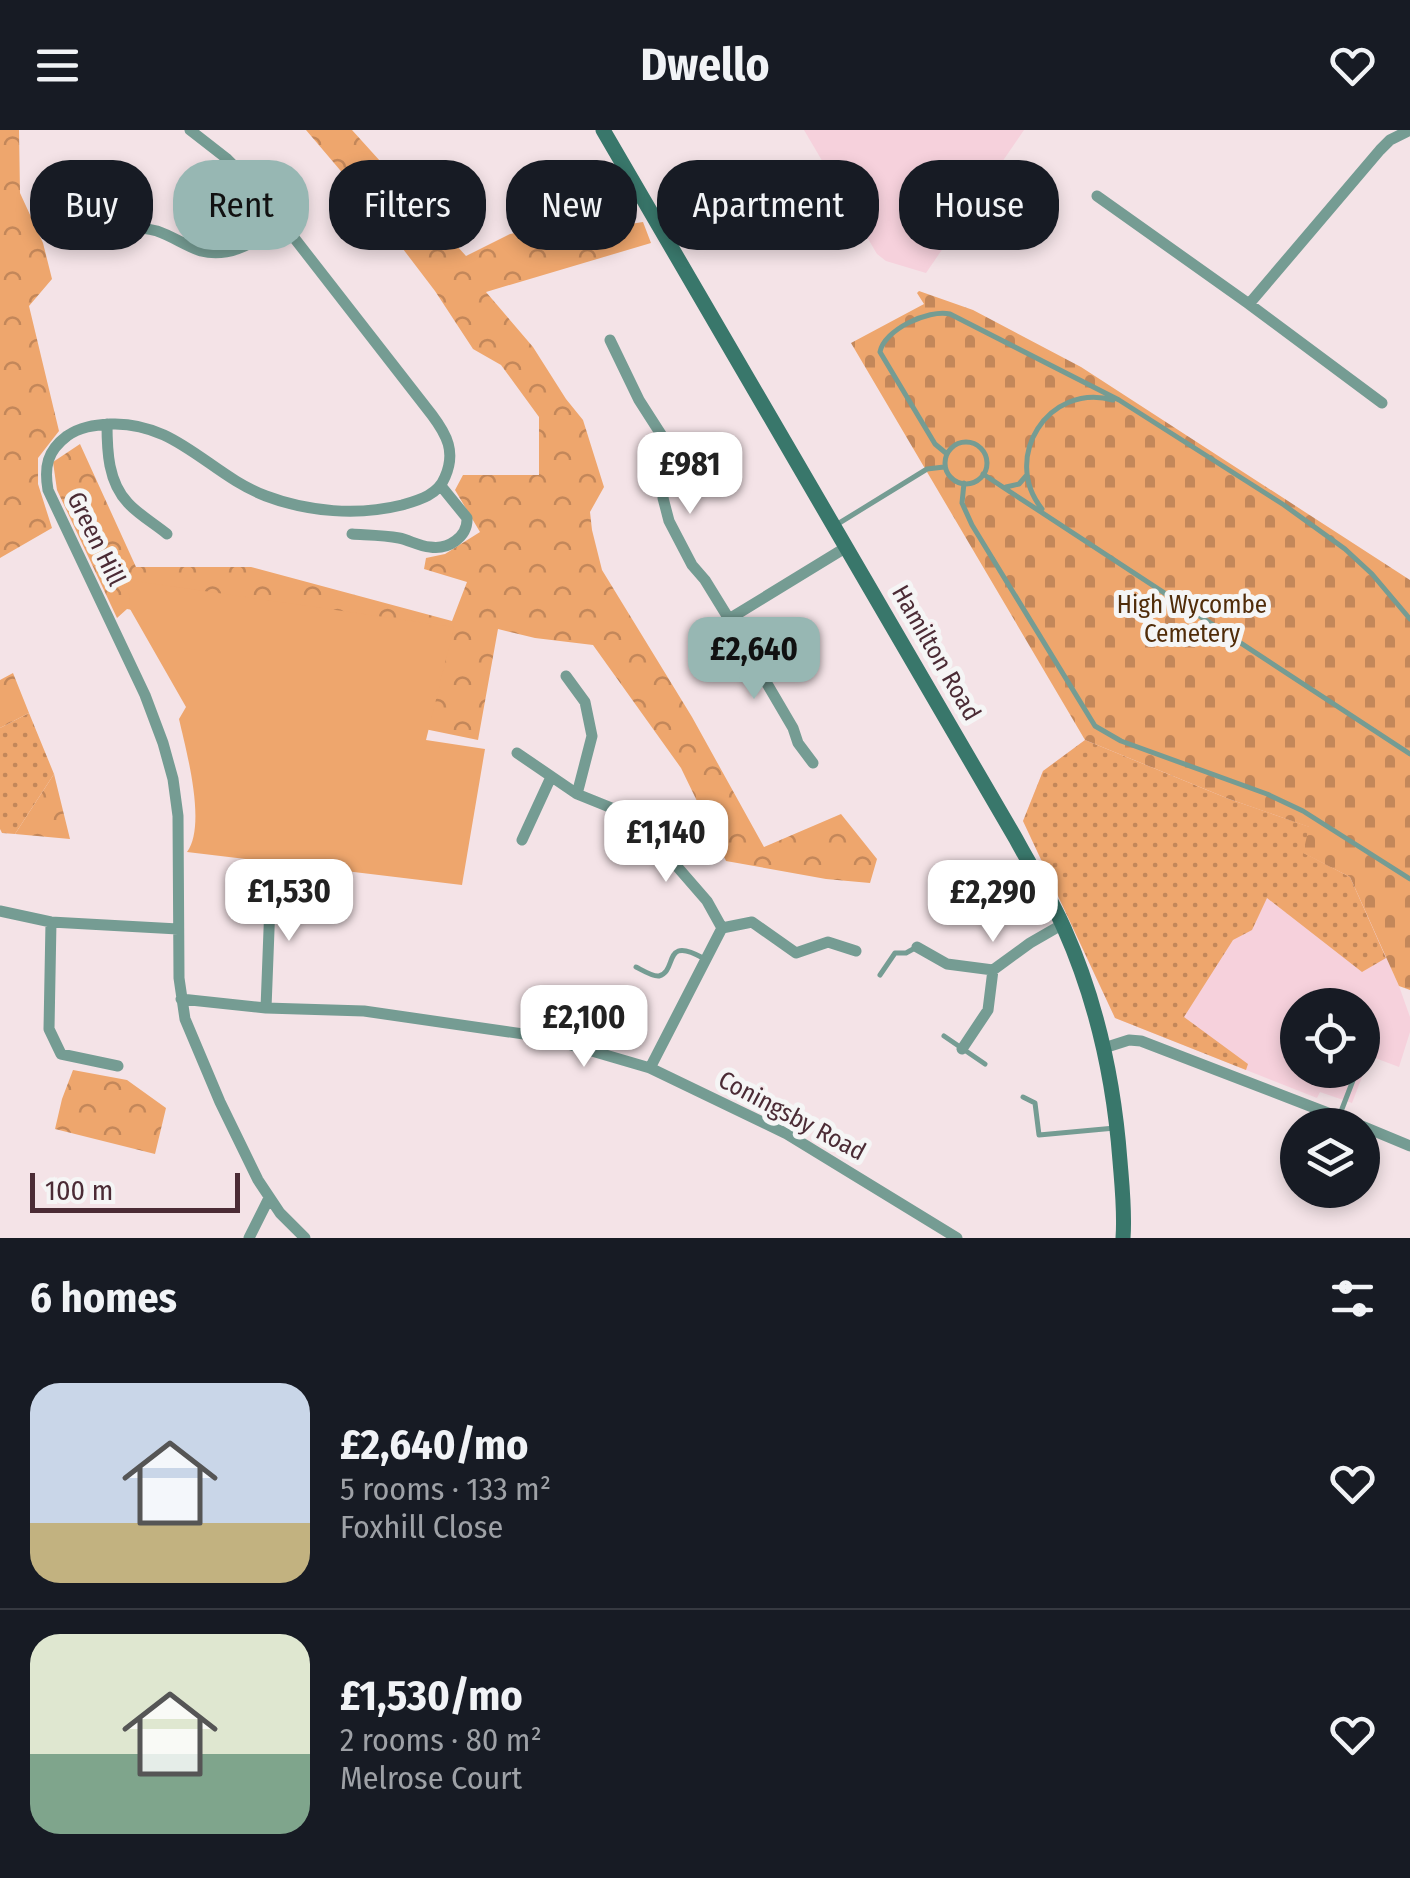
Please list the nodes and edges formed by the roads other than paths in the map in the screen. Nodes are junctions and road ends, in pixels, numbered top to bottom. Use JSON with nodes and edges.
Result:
{"nodes":[{"id":1,"x":190,"y":130,"type":"edge"},
{"id":2,"x":603,"y":130,"type":"edge"},
{"id":3,"x":1410,"y":130,"type":"edge"},
{"id":4,"x":228,"y":160,"type":"edge"},
{"id":5,"x":1097,"y":196,"type":"dead end"},
{"id":6,"x":657,"y":224,"type":"edge"},
{"id":7,"x":201,"y":250,"type":"edge"},
{"id":8,"x":233,"y":250,"type":"edge"},
{"id":9,"x":304,"y":250,"type":"edge"},
{"id":10,"x":672,"y":250,"type":"edge"},
{"id":11,"x":1249,"y":304,"type":"junction"},
{"id":12,"x":610,"y":340,"type":"dead end"},
{"id":13,"x":1084,"y":381,"type":"junction"},
{"id":14,"x":1082,"y":398,"type":"junction"},
{"id":15,"x":1124,"y":403,"type":"junction"},
{"id":16,"x":1382,"y":403,"type":"dead end"},
{"id":17,"x":107,"y":424,"type":"junction"},
{"id":18,"x":947,"y":454,"type":"junction"},
{"id":19,"x":945,"y":467,"type":"junction"},
{"id":20,"x":983,"y":474,"type":"junction"},
{"id":21,"x":1027,"y":474,"type":"junction"},
{"id":22,"x":964,"y":484,"type":"junction"},
{"id":23,"x":441,"y":486,"type":"junction"},
{"id":24,"x":1001,"y":486,"type":"junction"},
{"id":25,"x":1051,"y":518,"type":"junction"},
{"id":26,"x":834,"y":526,"type":"junction"},
{"id":27,"x":168,"y":534,"type":"dead end"},
{"id":28,"x":352,"y":534,"type":"dead end"},
{"id":29,"x":846,"y":548,"type":"junction"},
{"id":30,"x":728,"y":618,"type":"junction"},
{"id":31,"x":1410,"y":619,"type":"edge"},
{"id":32,"x":566,"y":676,"type":"dead end"},
{"id":33,"x":518,"y":753,"type":"dead end"},
{"id":34,"x":1410,"y":754,"type":"edge"},
{"id":35,"x":813,"y":763,"type":"dead end"},
{"id":36,"x":551,"y":777,"type":"junction"},
{"id":37,"x":577,"y":794,"type":"junction"},
{"id":38,"x":522,"y":840,"type":"dead end"},
{"id":39,"x":270,"y":878,"type":"dead end"},
{"id":40,"x":1410,"y":879,"type":"edge"},
{"id":41,"x":0,"y":911,"type":"edge"},
{"id":42,"x":51,"y":922,"type":"junction"},
{"id":43,"x":1063,"y":924,"type":"junction"},
{"id":44,"x":722,"y":928,"type":"junction"},
{"id":45,"x":178,"y":930,"type":"junction"},
{"id":46,"x":918,"y":947,"type":"joint"},
{"id":47,"x":856,"y":951,"type":"dead end"},
{"id":48,"x":706,"y":959,"type":"junction"},
{"id":49,"x":636,"y":967,"type":"dead end"},
{"id":50,"x":993,"y":970,"type":"junction"},
{"id":51,"x":880,"y":975,"type":"dead end"},
{"id":52,"x":181,"y":1000,"type":"junction"},
{"id":53,"x":266,"y":1008,"type":"junction"},
{"id":54,"x":944,"y":1036,"type":"dead end"},
{"id":55,"x":962,"y":1048,"type":"junction"},
{"id":56,"x":1104,"y":1048,"type":"junction"},
{"id":57,"x":984,"y":1064,"type":"dead end"},
{"id":58,"x":118,"y":1066,"type":"dead end"},
{"id":59,"x":650,"y":1068,"type":"junction"},
{"id":60,"x":1024,"y":1097,"type":"dead end"},
{"id":61,"x":1316,"y":1108,"type":"edge"},
{"id":62,"x":1118,"y":1128,"type":"junction"},
{"id":63,"x":1380,"y":1134,"type":"edge"},
{"id":64,"x":1410,"y":1146,"type":"edge"},
{"id":65,"x":268,"y":1198,"type":"junction"},
{"id":66,"x":249,"y":1238,"type":"edge"},
{"id":67,"x":305,"y":1238,"type":"edge"},
{"id":68,"x":957,"y":1238,"type":"edge"},
{"id":69,"x":1123,"y":1238,"type":"edge"}],
"edges":[{"from":1,"to":4,"type":"street"},
{"from":2,"to":6,"type":"street","name":"Hamilton Road"},
{"from":3,"to":11,"type":"street"},
{"from":5,"to":11,"type":"street"},
{"from":7,"to":8,"type":"street"},
{"from":9,"to":23,"type":"street"},
{"from":10,"to":26,"type":"street","name":"Hamilton Road"},
{"from":11,"to":16,"type":"street"},
{"from":12,"to":30,"type":"street"},
{"from":13,"to":14,"type":"lane"},
{"from":13,"to":15,"type":"lane"},
{"from":13,"to":18,"type":"lane"},
{"from":14,"to":15,"type":"lane"},
{"from":14,"to":21,"type":"lane"},
{"from":15,"to":31,"type":"lane"},
{"from":17,"to":23,"type":"street","name":"Green Hill"},
{"from":17,"to":27,"type":"street"},
{"from":17,"to":45,"type":"street","name":"Green Hill"},
{"from":18,"to":19,"type":"lane"},
{"from":18,"to":20,"type":"lane"},
{"from":19,"to":22,"type":"lane"},
{"from":19,"to":26,"type":"lane"},
{"from":20,"to":22,"type":"lane"},
{"from":20,"to":24,"type":"lane"},
{"from":21,"to":24,"type":"lane"},
{"from":21,"to":25,"type":"lane"},
{"from":22,"to":40,"type":"lane"},
{"from":23,"to":28,"type":"street"},
{"from":24,"to":25,"type":"lane"},
{"from":25,"to":34,"type":"lane"},
{"from":26,"to":29,"type":"street","name":"Hamilton Road"},
{"from":29,"to":30,"type":"street"},
{"from":29,"to":43,"type":"street","name":"Hamilton Road"},
{"from":30,"to":35,"type":"street"},
{"from":32,"to":37,"type":"street"},
{"from":33,"to":36,"type":"street"},
{"from":36,"to":37,"type":"street"},
{"from":36,"to":38,"type":"street"},
{"from":37,"to":44,"type":"street"},
{"from":39,"to":53,"type":"street"},
{"from":41,"to":42,"type":"street"},
{"from":42,"to":45,"type":"street"},
{"from":42,"to":58,"type":"street"},
{"from":43,"to":50,"type":"street"},
{"from":43,"to":56,"type":"street","name":"Hamilton Road"},
{"from":44,"to":47,"type":"street"},
{"from":44,"to":48,"type":"street"},
{"from":45,"to":52,"type":"street","name":"Green Hill"},
{"from":46,"to":50,"type":"street"},
{"from":46,"to":51,"type":"lane"},
{"from":48,"to":49,"type":"lane"},
{"from":48,"to":59,"type":"street"},
{"from":50,"to":55,"type":"street"},
{"from":52,"to":53,"type":"street","name":"Coningsby Road"},
{"from":52,"to":65,"type":"street","name":"Green Hill"},
{"from":53,"to":59,"type":"street","name":"Coningsby Road"},
{"from":54,"to":55,"type":"lane"},
{"from":55,"to":57,"type":"lane"},
{"from":56,"to":61,"type":"street"},
{"from":56,"to":62,"type":"street","name":"Hamilton Road"},
{"from":59,"to":68,"type":"street","name":"Coningsby Road"},
{"from":60,"to":62,"type":"lane"},
{"from":62,"to":69,"type":"street","name":"Hamilton Road"},
{"from":63,"to":64,"type":"street"},
{"from":65,"to":66,"type":"street"},
{"from":65,"to":67,"type":"street","name":"Green Hill"}]}
